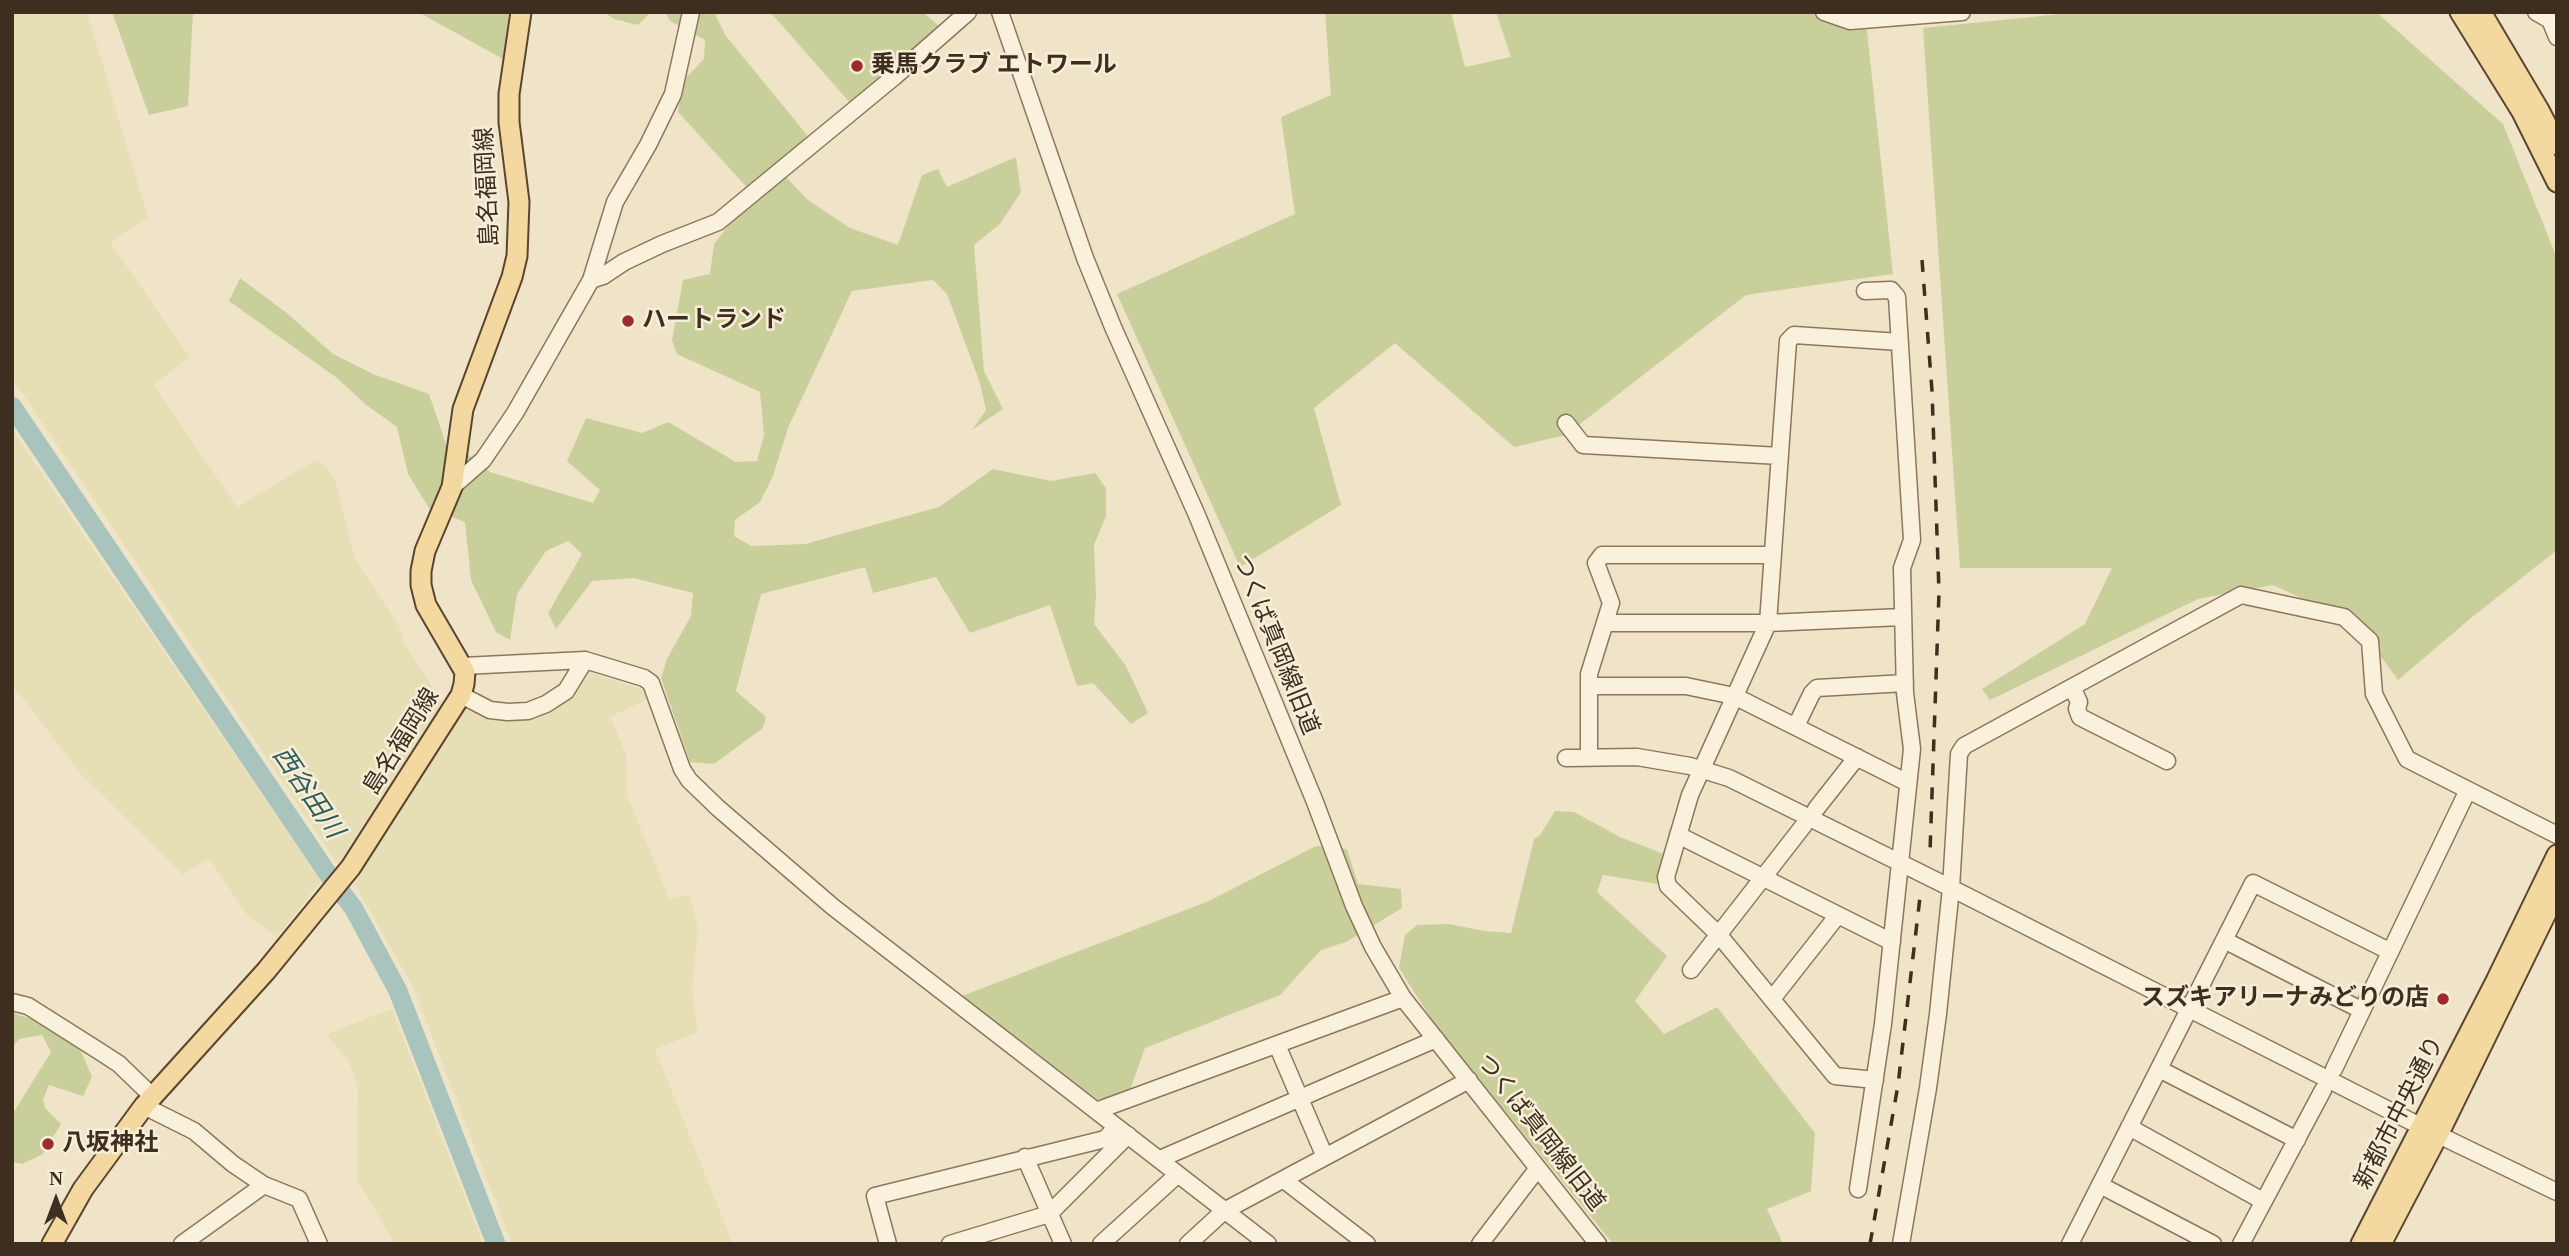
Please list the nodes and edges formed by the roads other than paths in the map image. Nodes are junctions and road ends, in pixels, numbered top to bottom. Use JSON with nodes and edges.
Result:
{"nodes":[{"id":1,"x":521,"y":12,"type":"edge"},
{"id":2,"x":691,"y":12,"type":"edge"},
{"id":3,"x":968,"y":12,"type":"edge"},
{"id":4,"x":1000,"y":12,"type":"edge"},
{"id":5,"x":1825,"y":12,"type":"edge"},
{"id":6,"x":1962,"y":12,"type":"edge"},
{"id":7,"x":2460,"y":12,"type":"edge"},
{"id":8,"x":2481,"y":12,"type":"edge"},
{"id":9,"x":2536,"y":12,"type":"edge"},
{"id":10,"x":1920,"y":14,"type":"edge"},
{"id":11,"x":2557,"y":37,"type":"edge"},
{"id":12,"x":2557,"y":145,"type":"edge"},
{"id":13,"x":2557,"y":182,"type":"edge"},
{"id":14,"x":591,"y":280,"type":"junction"},
{"id":15,"x":1865,"y":291,"type":"dead end"},
{"id":16,"x":1900,"y":342,"type":"junction"},
{"id":17,"x":1566,"y":423,"type":"dead end"},
{"id":18,"x":1780,"y":456,"type":"junction"},
{"id":19,"x":452,"y":487,"type":"junction"},
{"id":20,"x":1772,"y":555,"type":"junction"},
{"id":21,"x":1902,"y":617,"type":"junction"},
{"id":22,"x":1605,"y":623,"type":"junction"},
{"id":23,"x":1768,"y":623,"type":"junction"},
{"id":24,"x":585,"y":660,"type":"junction"},
{"id":25,"x":463,"y":666,"type":"junction"},
{"id":26,"x":1905,"y":683,"type":"junction"},
{"id":27,"x":1596,"y":686,"type":"dead end"},
{"id":28,"x":2072,"y":687,"type":"junction"},
{"id":29,"x":460,"y":695,"type":"junction"},
{"id":30,"x":1734,"y":696,"type":"junction"},
{"id":31,"x":1796,"y":726,"type":"junction"},
{"id":32,"x":1589,"y":757,"type":"junction"},
{"id":33,"x":1857,"y":757,"type":"junction"},
{"id":34,"x":1566,"y":758,"type":"dead end"},
{"id":35,"x":2167,"y":761,"type":"dead end"},
{"id":36,"x":1701,"y":769,"type":"junction"},
{"id":37,"x":1908,"y":783,"type":"junction"},
{"id":38,"x":2468,"y":790,"type":"junction"},
{"id":39,"x":1816,"y":810,"type":"dead end"},
{"id":40,"x":1804,"y":825,"type":"dead end"},
{"id":41,"x":1678,"y":835,"type":"junction"},
{"id":42,"x":2557,"y":835,"type":"edge"},
{"id":43,"x":2557,"y":855,"type":"edge"},
{"id":44,"x":1900,"y":862,"type":"junction"},
{"id":45,"x":1763,"y":877,"type":"junction"},
{"id":46,"x":1951,"y":888,"type":"junction"},
{"id":47,"x":2557,"y":891,"type":"edge"},
{"id":48,"x":1838,"y":915,"type":"junction"},
{"id":49,"x":1719,"y":934,"type":"junction"},
{"id":50,"x":2224,"y":940,"type":"junction"},
{"id":51,"x":1892,"y":942,"type":"junction"},
{"id":52,"x":2389,"y":951,"type":"junction"},
{"id":53,"x":1691,"y":970,"type":"dead end"},
{"id":54,"x":1404,"y":998,"type":"junction"},
{"id":55,"x":1772,"y":999,"type":"junction"},
{"id":56,"x":12,"y":1002,"type":"edge"},
{"id":57,"x":2189,"y":1008,"type":"junction"},
{"id":58,"x":2361,"y":1010,"type":"junction"},
{"id":59,"x":1436,"y":1039,"type":"junction"},
{"id":60,"x":1277,"y":1045,"type":"junction"},
{"id":61,"x":2159,"y":1069,"type":"junction"},
{"id":62,"x":2334,"y":1069,"type":"dead end"},
{"id":63,"x":1469,"y":1080,"type":"junction"},
{"id":64,"x":1875,"y":1080,"type":"junction"},
{"id":65,"x":2323,"y":1090,"type":"dead end"},
{"id":66,"x":1301,"y":1099,"type":"junction"},
{"id":67,"x":148,"y":1101,"type":"junction"},
{"id":68,"x":1096,"y":1111,"type":"junction"},
{"id":69,"x":2129,"y":1127,"type":"junction"},
{"id":70,"x":1122,"y":1131,"type":"junction"},
{"id":71,"x":2429,"y":1131,"type":"junction"},
{"id":72,"x":2297,"y":1140,"type":"junction"},
{"id":73,"x":1026,"y":1157,"type":"junction"},
{"id":74,"x":1325,"y":1157,"type":"junction"},
{"id":75,"x":1160,"y":1159,"type":"junction"},
{"id":76,"x":1538,"y":1168,"type":"junction"},
{"id":77,"x":1177,"y":1175,"type":"junction"},
{"id":78,"x":1284,"y":1181,"type":"junction"},
{"id":79,"x":264,"y":1185,"type":"junction"},
{"id":80,"x":2100,"y":1185,"type":"junction"},
{"id":81,"x":1858,"y":1189,"type":"dead end"},
{"id":82,"x":2557,"y":1192,"type":"edge"},
{"id":83,"x":2263,"y":1201,"type":"junction"},
{"id":84,"x":1224,"y":1211,"type":"junction"},
{"id":85,"x":1049,"y":1214,"type":"junction"},
{"id":86,"x":1593,"y":1237,"type":"edge"},
{"id":87,"x":1265,"y":1243,"type":"edge"},
{"id":88,"x":52,"y":1244,"type":"edge"},
{"id":89,"x":182,"y":1244,"type":"edge"},
{"id":90,"x":319,"y":1244,"type":"edge"},
{"id":91,"x":888,"y":1244,"type":"edge"},
{"id":92,"x":950,"y":1244,"type":"edge"},
{"id":93,"x":1063,"y":1244,"type":"edge"},
{"id":94,"x":1101,"y":1244,"type":"edge"},
{"id":95,"x":1188,"y":1244,"type":"edge"},
{"id":96,"x":1367,"y":1244,"type":"edge"},
{"id":97,"x":1480,"y":1244,"type":"edge"},
{"id":98,"x":1577,"y":1244,"type":"edge"},
{"id":99,"x":1901,"y":1244,"type":"edge"},
{"id":100,"x":2070,"y":1244,"type":"edge"},
{"id":101,"x":2213,"y":1244,"type":"edge"},
{"id":102,"x":2241,"y":1244,"type":"edge"},
{"id":103,"x":2361,"y":1244,"type":"edge"},
{"id":104,"x":2381,"y":1244,"type":"edge"}],
"edges":[{"from":1,"to":19,"type":"main road","name":"島名福岡線"},
{"from":2,"to":14,"type":"street"},
{"from":3,"to":14,"type":"street"},
{"from":4,"to":54,"type":"street","name":"つくば真岡線旧道"},
{"from":5,"to":10,"type":"street"},
{"from":6,"to":10,"type":"street"},
{"from":7,"to":13,"type":"main road"},
{"from":8,"to":12,"type":"main road"},
{"from":9,"to":11,"type":"street"},
{"from":14,"to":19,"type":"street"},
{"from":15,"to":16,"type":"street"},
{"from":16,"to":18,"type":"street"},
{"from":16,"to":21,"type":"street"},
{"from":17,"to":18,"type":"street"},
{"from":18,"to":20,"type":"street"},
{"from":19,"to":25,"type":"main road","name":"島名福岡線"},
{"from":20,"to":22,"type":"street"},
{"from":20,"to":23,"type":"street"},
{"from":21,"to":23,"type":"street"},
{"from":21,"to":26,"type":"street"},
{"from":22,"to":23,"type":"street"},
{"from":22,"to":32,"type":"street"},
{"from":23,"to":30,"type":"street"},
{"from":24,"to":25,"type":"street"},
{"from":24,"to":29,"type":"street"},
{"from":24,"to":68,"type":"street"},
{"from":25,"to":29,"type":"main road","name":"島名福岡線"},
{"from":26,"to":31,"type":"street"},
{"from":26,"to":37,"type":"street"},
{"from":27,"to":30,"type":"street"},
{"from":28,"to":35,"type":"street"},
{"from":28,"to":38,"type":"street"},
{"from":28,"to":46,"type":"street"},
{"from":29,"to":67,"type":"main road","name":"島名福岡線"},
{"from":30,"to":31,"type":"street"},
{"from":30,"to":36,"type":"street"},
{"from":31,"to":33,"type":"street"},
{"from":32,"to":34,"type":"street"},
{"from":32,"to":36,"type":"street"},
{"from":33,"to":37,"type":"street"},
{"from":33,"to":39,"type":"street"},
{"from":36,"to":41,"type":"street"},
{"from":36,"to":44,"type":"street"},
{"from":37,"to":44,"type":"street"},
{"from":38,"to":42,"type":"street"},
{"from":38,"to":52,"type":"street"},
{"from":40,"to":45,"type":"street"},
{"from":41,"to":45,"type":"street"},
{"from":41,"to":49,"type":"street"},
{"from":43,"to":71,"type":"main road","name":"新都市中央通り"},
{"from":44,"to":46,"type":"street"},
{"from":44,"to":51,"type":"street"},
{"from":45,"to":48,"type":"street"},
{"from":45,"to":49,"type":"street"},
{"from":46,"to":57,"type":"street"},
{"from":46,"to":99,"type":"street"},
{"from":47,"to":71,"type":"main road","name":"新都市中央通り"},
{"from":48,"to":51,"type":"street"},
{"from":48,"to":55,"type":"street"},
{"from":49,"to":53,"type":"street"},
{"from":49,"to":55,"type":"street"},
{"from":50,"to":52,"type":"street"},
{"from":50,"to":57,"type":"street"},
{"from":50,"to":58,"type":"street"},
{"from":51,"to":64,"type":"street"},
{"from":52,"to":58,"type":"street"},
{"from":54,"to":59,"type":"street","name":"つくば真岡線旧道"},
{"from":54,"to":60,"type":"street"},
{"from":55,"to":64,"type":"street"},
{"from":56,"to":67,"type":"street"},
{"from":57,"to":61,"type":"street"},
{"from":57,"to":71,"type":"street"},
{"from":58,"to":62,"type":"street"},
{"from":59,"to":63,"type":"street","name":"つくば真岡線旧道"},
{"from":59,"to":66,"type":"street"},
{"from":60,"to":66,"type":"street"},
{"from":60,"to":68,"type":"street"},
{"from":61,"to":69,"type":"street"},
{"from":61,"to":72,"type":"street"},
{"from":63,"to":74,"type":"street"},
{"from":63,"to":76,"type":"street","name":"つくば真岡線旧道"},
{"from":64,"to":81,"type":"street"},
{"from":65,"to":72,"type":"street"},
{"from":66,"to":74,"type":"street"},
{"from":66,"to":75,"type":"street"},
{"from":67,"to":79,"type":"street"},
{"from":67,"to":88,"type":"main road","name":"島名福岡線"},
{"from":68,"to":70,"type":"street"},
{"from":69,"to":80,"type":"street"},
{"from":69,"to":83,"type":"street"},
{"from":70,"to":73,"type":"street"},
{"from":70,"to":75,"type":"street"},
{"from":70,"to":85,"type":"street"},
{"from":71,"to":82,"type":"street"},
{"from":71,"to":103,"type":"main road","name":"新都市中央通り"},
{"from":71,"to":104,"type":"main road","name":"新都市中央通り"},
{"from":72,"to":83,"type":"street"},
{"from":73,"to":85,"type":"street"},
{"from":73,"to":91,"type":"street"},
{"from":74,"to":78,"type":"street"},
{"from":75,"to":77,"type":"street"},
{"from":76,"to":86,"type":"street","name":"つくば真岡線旧道"},
{"from":76,"to":97,"type":"street"},
{"from":77,"to":84,"type":"street"},
{"from":77,"to":94,"type":"street"},
{"from":78,"to":84,"type":"street"},
{"from":78,"to":96,"type":"street"},
{"from":79,"to":89,"type":"street"},
{"from":79,"to":90,"type":"street"},
{"from":80,"to":100,"type":"street"},
{"from":80,"to":101,"type":"street"},
{"from":83,"to":102,"type":"street"},
{"from":84,"to":87,"type":"street"},
{"from":84,"to":95,"type":"street"},
{"from":85,"to":92,"type":"street"},
{"from":85,"to":93,"type":"street"},
{"from":86,"to":98,"type":"street"}]}
